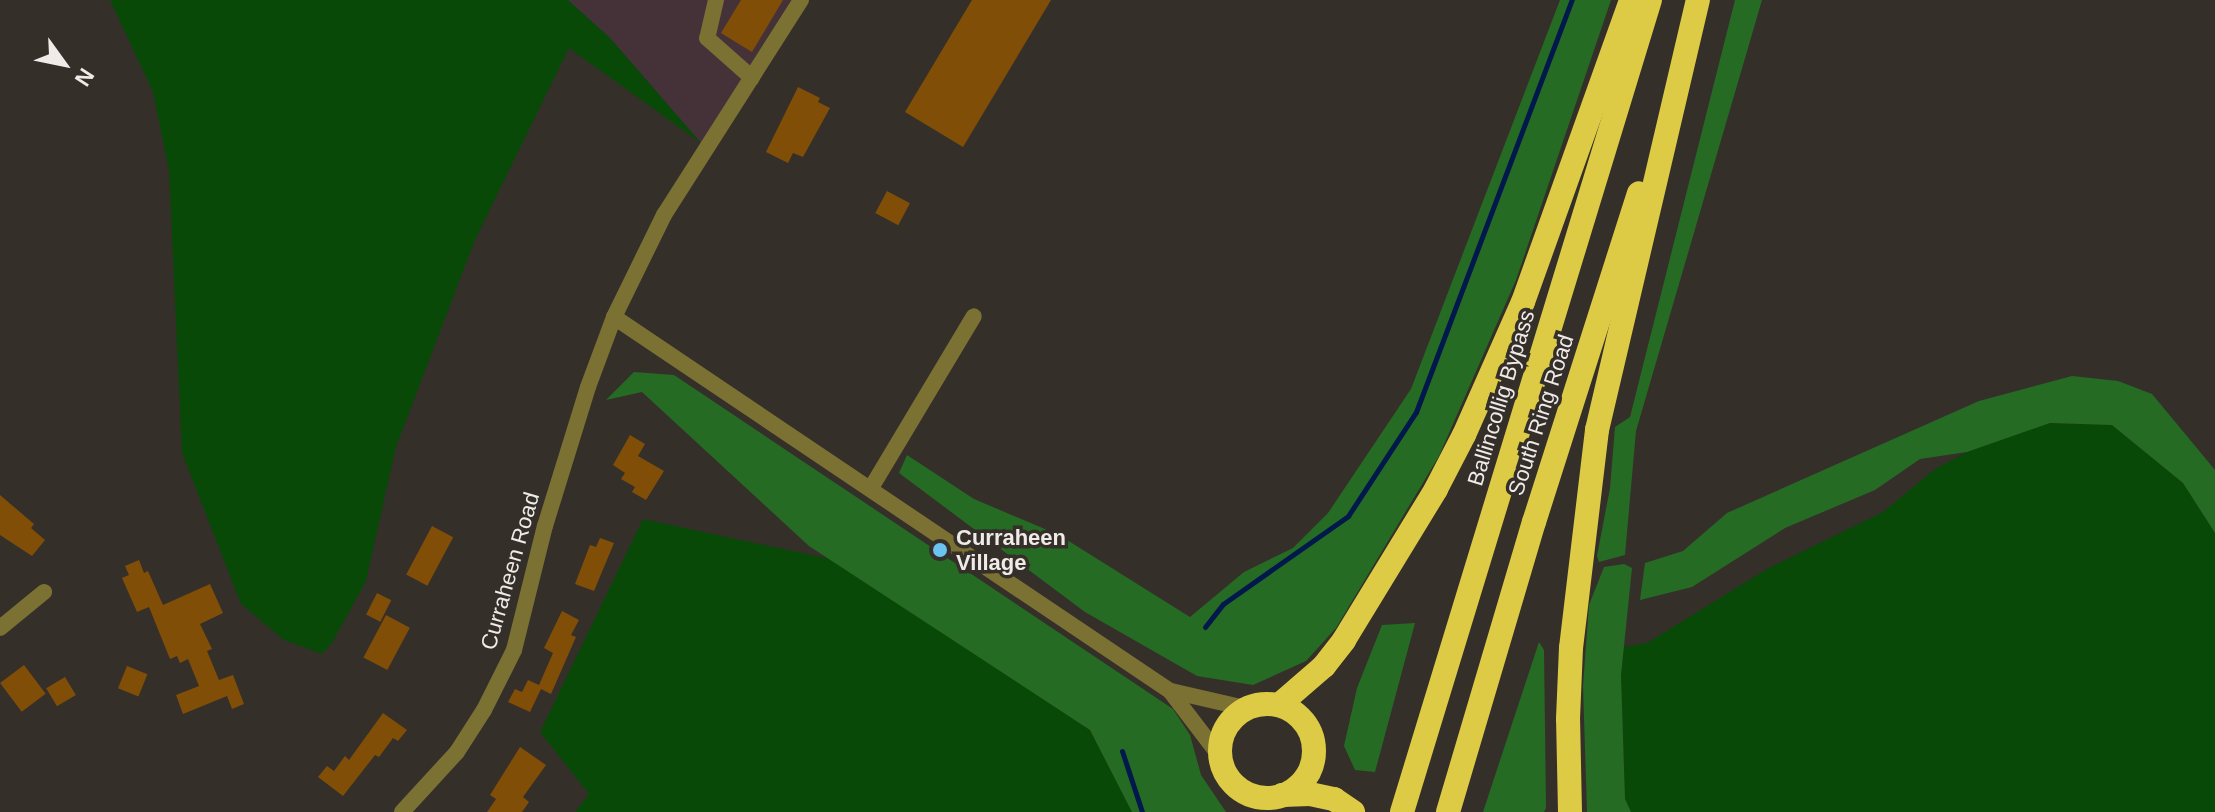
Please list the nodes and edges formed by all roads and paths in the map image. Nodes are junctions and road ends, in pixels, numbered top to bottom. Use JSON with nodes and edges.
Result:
{"nodes":[{"id":1,"x":716,"y":0,"type":"edge"},
{"id":2,"x":801,"y":0,"type":"edge"},
{"id":3,"x":1631,"y":0,"type":"edge"},
{"id":4,"x":1650,"y":0,"type":"edge"},
{"id":5,"x":1698,"y":0,"type":"edge"},
{"id":6,"x":1690,"y":34,"type":"junction"},
{"id":7,"x":752,"y":78,"type":"junction"},
{"id":8,"x":974,"y":316,"type":"dead end"},
{"id":9,"x":614,"y":317,"type":"junction"},
{"id":10,"x":871,"y":488,"type":"junction"},
{"id":11,"x":44,"y":592,"type":"dead end"},
{"id":12,"x":0,"y":628,"type":"edge"},
{"id":13,"x":1170,"y":691,"type":"junction"},
{"id":14,"x":1279,"y":705,"type":"junction"},
{"id":15,"x":1245,"y":708,"type":"junction"},
{"id":16,"x":1219,"y":755,"type":"junction"},
{"id":17,"x":1313,"y":761,"type":"junction"},
{"id":18,"x":1282,"y":795,"type":"junction"},
{"id":19,"x":1246,"y":802,"type":"edge"},
{"id":20,"x":1344,"y":806,"type":"edge"},
{"id":21,"x":402,"y":812,"type":"edge"},
{"id":22,"x":1402,"y":812,"type":"edge"},
{"id":23,"x":1448,"y":812,"type":"edge"},
{"id":24,"x":1570,"y":812,"type":"edge"}],
"edges":[{"from":1,"to":7,"type":"street"},
{"from":2,"to":7,"type":"street","name":"Curraheen Road"},
{"from":3,"to":14,"type":"highway"},
{"from":4,"to":22,"type":"highway","name":"Ballincollig Bypass"},
{"from":5,"to":6,"type":"highway"},
{"from":6,"to":23,"type":"highway","name":"South Ring Road"},
{"from":6,"to":24,"type":"highway"},
{"from":7,"to":9,"type":"street","name":"Curraheen Road"},
{"from":8,"to":10,"type":"street"},
{"from":9,"to":10,"type":"street"},
{"from":9,"to":21,"type":"street","name":"Curraheen Road"},
{"from":10,"to":13,"type":"street"},
{"from":11,"to":12,"type":"street"},
{"from":13,"to":15,"type":"street"},
{"from":13,"to":16,"type":"street"},
{"from":14,"to":15,"type":"highway"},
{"from":14,"to":17,"type":"highway"},
{"from":15,"to":16,"type":"highway"},
{"from":16,"to":19,"type":"highway"},
{"from":17,"to":18,"type":"highway"},
{"from":17,"to":20,"type":"highway"},
{"from":18,"to":19,"type":"highway"},
{"from":18,"to":20,"type":"highway"}]}
